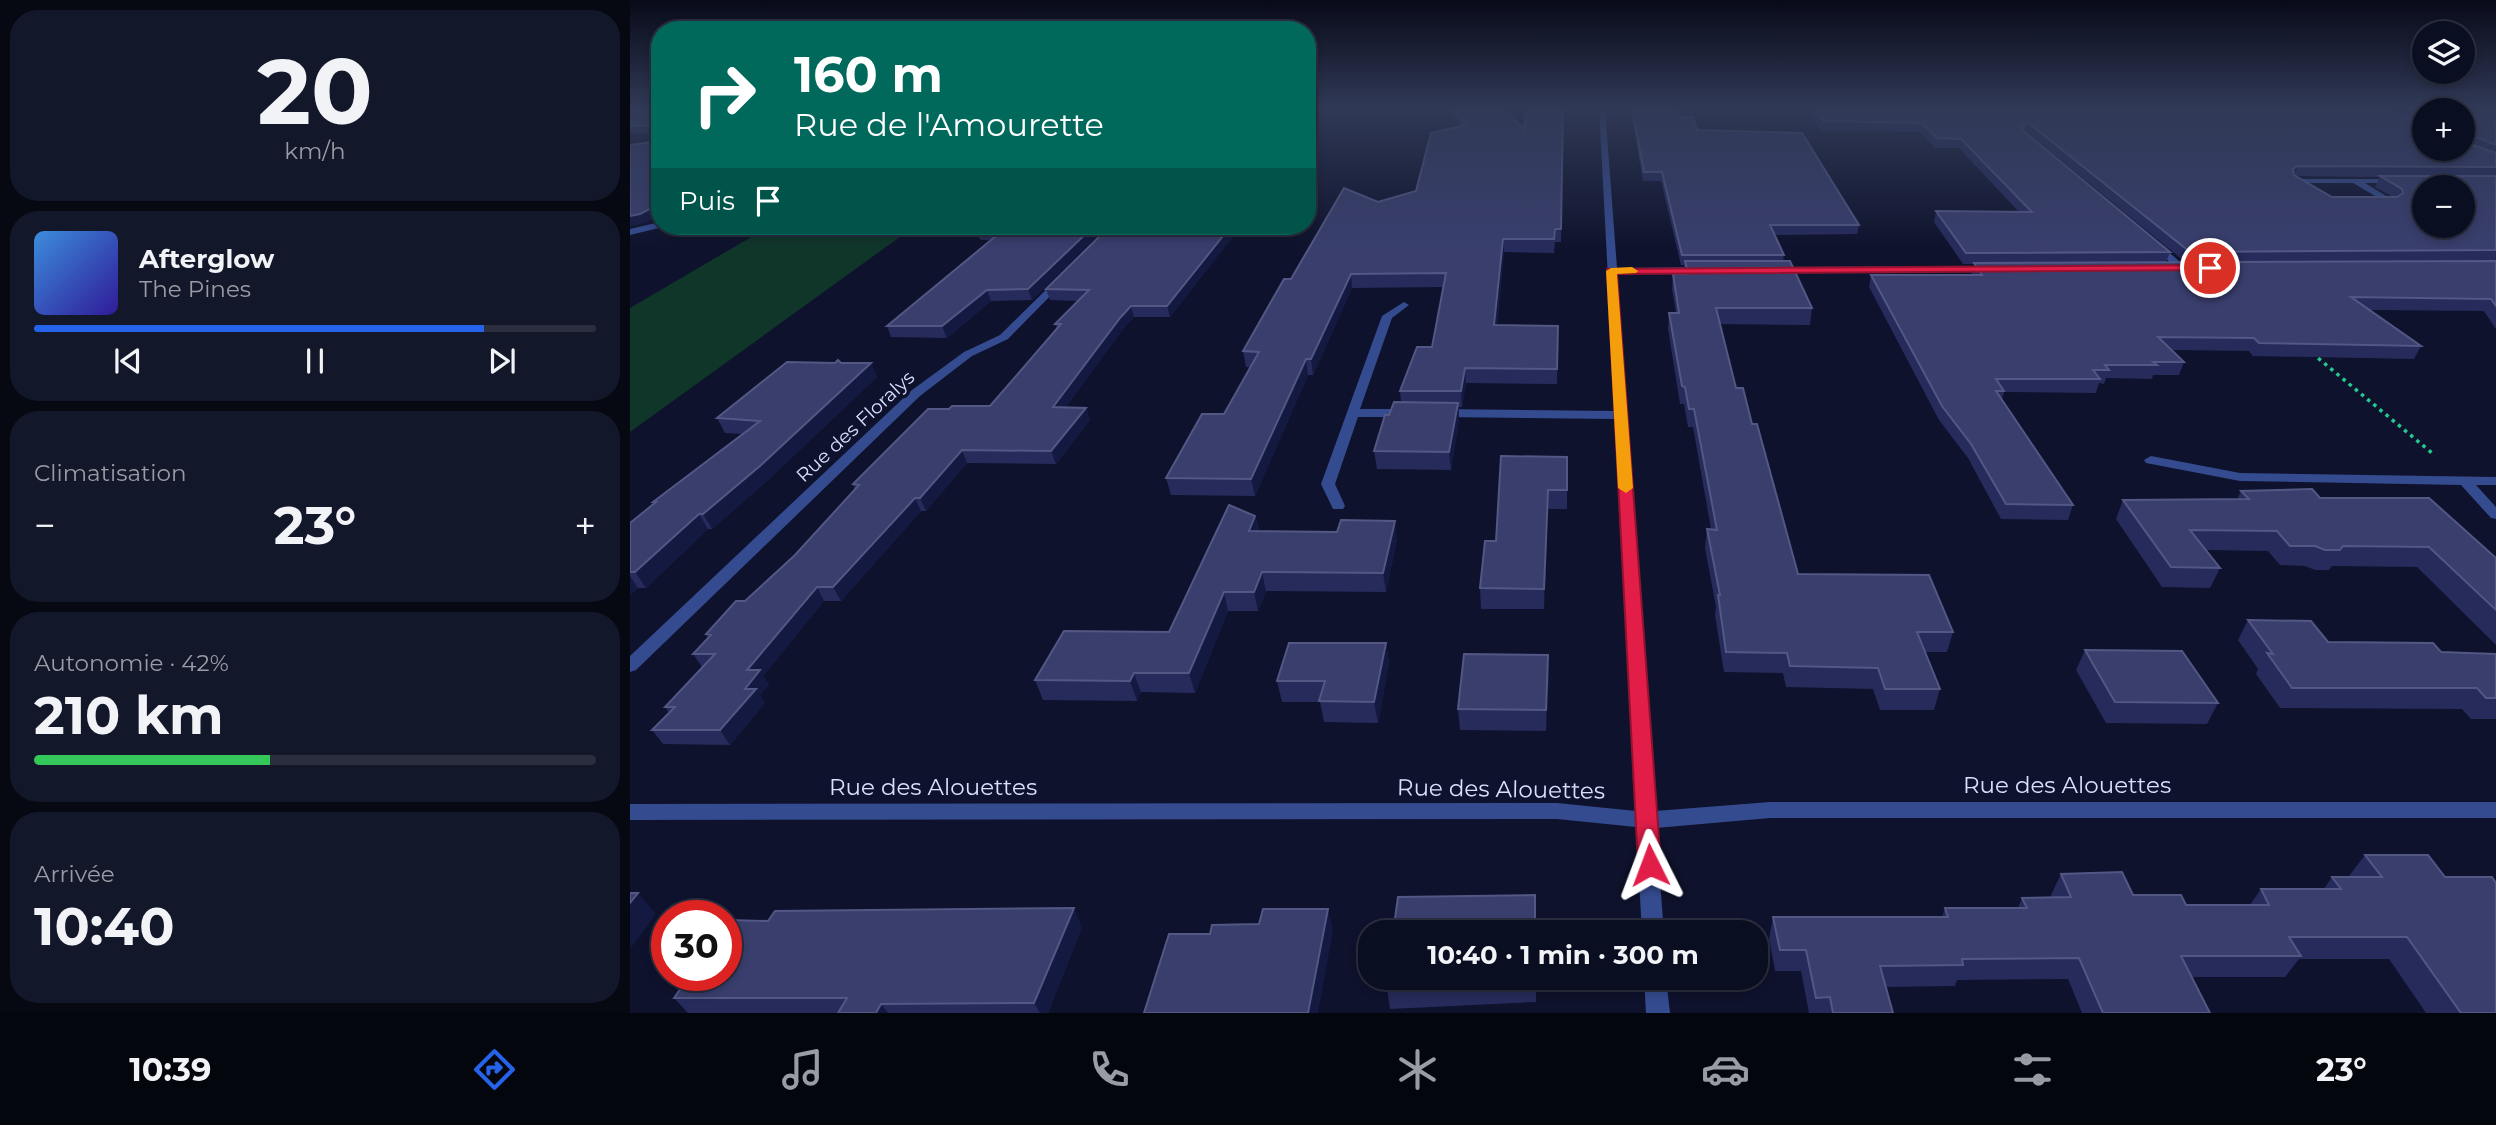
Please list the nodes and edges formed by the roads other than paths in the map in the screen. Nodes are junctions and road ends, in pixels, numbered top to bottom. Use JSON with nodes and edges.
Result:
{"nodes":[{"id":1,"x":1605,"y":155,"type":"edge"},
{"id":2,"x":2355,"y":181,"type":"junction"},
{"id":3,"x":2406,"y":181,"type":"edge"},
{"id":4,"x":2305,"y":188,"type":"edge"},
{"id":5,"x":2366,"y":202,"type":"edge"},
{"id":6,"x":651,"y":227,"type":"edge"},
{"id":7,"x":630,"y":232,"type":"edge"},
{"id":8,"x":2150,"y":242,"type":"edge"},
{"id":9,"x":2168,"y":268,"type":"edge"},
{"id":10,"x":2182,"y":268,"type":"junction"},
{"id":11,"x":2196,"y":268,"type":"edge"},
{"id":12,"x":2001,"y":269,"type":"edge"},
{"id":13,"x":1709,"y":270,"type":"edge"},
{"id":14,"x":1764,"y":270,"type":"edge"},
{"id":15,"x":1611,"y":271,"type":"junction"},
{"id":16,"x":1069,"y":272,"type":"edge"},
{"id":17,"x":1404,"y":305,"type":"dead end"},
{"id":18,"x":1354,"y":413,"type":"junction"},
{"id":19,"x":1621,"y":415,"type":"junction"},
{"id":20,"x":2151,"y":460,"type":"dead end"},
{"id":21,"x":2465,"y":481,"type":"junction"},
{"id":22,"x":2496,"y":481,"type":"edge"},
{"id":23,"x":1338,"y":506,"type":"dead end"},
{"id":24,"x":2496,"y":515,"type":"edge"},
{"id":25,"x":630,"y":666,"type":"edge"},
{"id":26,"x":2496,"y":810,"type":"edge"},
{"id":27,"x":630,"y":812,"type":"edge"},
{"id":28,"x":1648,"y":820,"type":"junction"},
{"id":29,"x":1652,"y":920,"type":"edge"},
{"id":30,"x":1657,"y":990,"type":"edge"},
{"id":31,"x":1658,"y":1013,"type":"edge"}],
"edges":[{"from":1,"to":15,"type":"street"},
{"from":2,"to":3,"type":"street"},
{"from":2,"to":4,"type":"street"},
{"from":2,"to":5,"type":"street"},
{"from":6,"to":7,"type":"street"},
{"from":8,"to":10,"type":"street"},
{"from":9,"to":10,"type":"street"},
{"from":10,"to":11,"type":"street"},
{"from":12,"to":14,"type":"street"},
{"from":13,"to":15,"type":"street"},
{"from":15,"to":19,"type":"street"},
{"from":16,"to":25,"type":"street","name":"Rue des Floralys"},
{"from":17,"to":18,"type":"street"},
{"from":18,"to":19,"type":"street"},
{"from":18,"to":23,"type":"street"},
{"from":19,"to":28,"type":"street"},
{"from":20,"to":21,"type":"street"},
{"from":21,"to":22,"type":"street"},
{"from":21,"to":24,"type":"street"},
{"from":26,"to":28,"type":"street","name":"Rue des Alouettes"},
{"from":27,"to":28,"type":"street","name":"Rue des Alouettes"},
{"from":28,"to":29,"type":"street"},
{"from":30,"to":31,"type":"street"}]}
